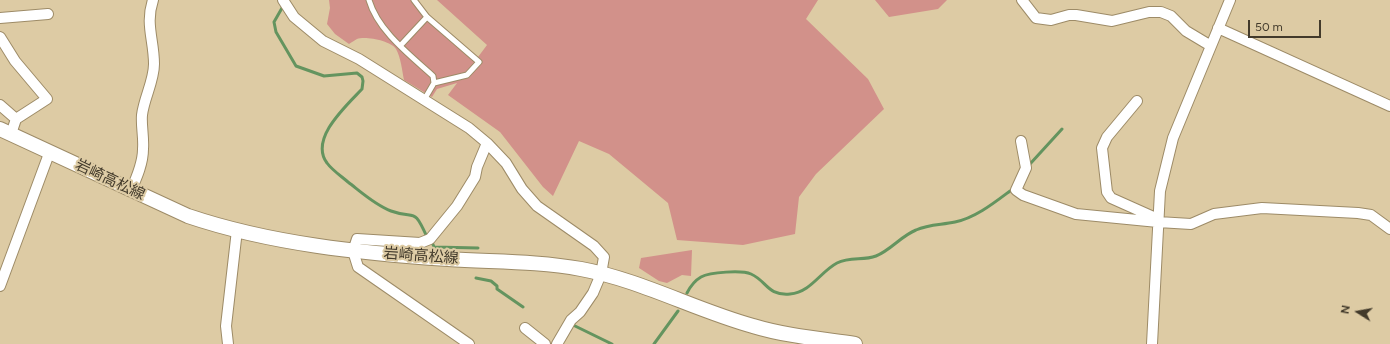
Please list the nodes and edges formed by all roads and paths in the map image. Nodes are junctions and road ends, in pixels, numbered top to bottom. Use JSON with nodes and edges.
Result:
{"nodes":[{"id":1,"x":153,"y":0,"type":"edge"},
{"id":2,"x":283,"y":0,"type":"edge"},
{"id":3,"x":369,"y":0,"type":"edge"},
{"id":4,"x":414,"y":0,"type":"edge"},
{"id":5,"x":1022,"y":0,"type":"edge"},
{"id":6,"x":1230,"y":0,"type":"edge"},
{"id":7,"x":48,"y":14,"type":"dead end"},
{"id":8,"x":427,"y":17,"type":"junction"},
{"id":9,"x":0,"y":18,"type":"edge"},
{"id":10,"x":1218,"y":28,"type":"junction"},
{"id":11,"x":0,"y":37,"type":"edge"},
{"id":12,"x":400,"y":46,"type":"junction"},
{"id":13,"x":1211,"y":46,"type":"junction"},
{"id":14,"x":434,"y":83,"type":"junction"},
{"id":15,"x":424,"y":100,"type":"junction"},
{"id":16,"x":1137,"y":101,"type":"dead end"},
{"id":17,"x":0,"y":105,"type":"edge"},
{"id":18,"x":1390,"y":106,"type":"edge"},
{"id":19,"x":16,"y":119,"type":"junction"},
{"id":20,"x":5,"y":131,"type":"edge"},
{"id":21,"x":1021,"y":141,"type":"dead end"},
{"id":22,"x":487,"y":143,"type":"junction"},
{"id":23,"x":50,"y":151,"type":"junction"},
{"id":24,"x":131,"y":190,"type":"junction"},
{"id":25,"x":1158,"y":220,"type":"junction"},
{"id":26,"x":1390,"y":229,"type":"edge"},
{"id":27,"x":237,"y":230,"type":"junction"},
{"id":28,"x":353,"y":250,"type":"junction"},
{"id":29,"x":601,"y":274,"type":"junction"},
{"id":30,"x":0,"y":286,"type":"edge"},
{"id":31,"x":524,"y":328,"type":"dead end"},
{"id":32,"x":228,"y":344,"type":"edge"},
{"id":33,"x":469,"y":344,"type":"edge"},
{"id":34,"x":544,"y":344,"type":"edge"},
{"id":35,"x":557,"y":344,"type":"edge"},
{"id":36,"x":854,"y":344,"type":"edge"},
{"id":37,"x":1152,"y":344,"type":"edge"}],
"edges":[{"from":1,"to":24,"type":"street"},
{"from":2,"to":15,"type":"street"},
{"from":3,"to":12,"type":"lane"},
{"from":4,"to":8,"type":"lane"},
{"from":5,"to":13,"type":"street"},
{"from":6,"to":10,"type":"street"},
{"from":7,"to":9,"type":"street"},
{"from":8,"to":12,"type":"lane"},
{"from":8,"to":14,"type":"lane"},
{"from":10,"to":13,"type":"street"},
{"from":10,"to":18,"type":"street"},
{"from":11,"to":19,"type":"street"},
{"from":12,"to":14,"type":"lane"},
{"from":13,"to":25,"type":"street"},
{"from":14,"to":15,"type":"lane"},
{"from":15,"to":22,"type":"street"},
{"from":16,"to":25,"type":"street"},
{"from":17,"to":19,"type":"street"},
{"from":19,"to":20,"type":"street"},
{"from":20,"to":23,"type":"main road","name":"岩崎高松線"},
{"from":21,"to":25,"type":"street"},
{"from":22,"to":28,"type":"street"},
{"from":22,"to":29,"type":"street"},
{"from":23,"to":24,"type":"main road","name":"岩崎高松線"},
{"from":23,"to":30,"type":"street"},
{"from":24,"to":27,"type":"main road","name":"岩崎高松線"},
{"from":25,"to":26,"type":"street"},
{"from":25,"to":37,"type":"street"},
{"from":27,"to":28,"type":"main road","name":"岩崎高松線"},
{"from":27,"to":32,"type":"street"},
{"from":28,"to":29,"type":"main road","name":"岩崎高松線"},
{"from":28,"to":33,"type":"street"},
{"from":29,"to":35,"type":"street"},
{"from":29,"to":36,"type":"main road","name":"岩崎高松線"},
{"from":31,"to":34,"type":"street"}]}
